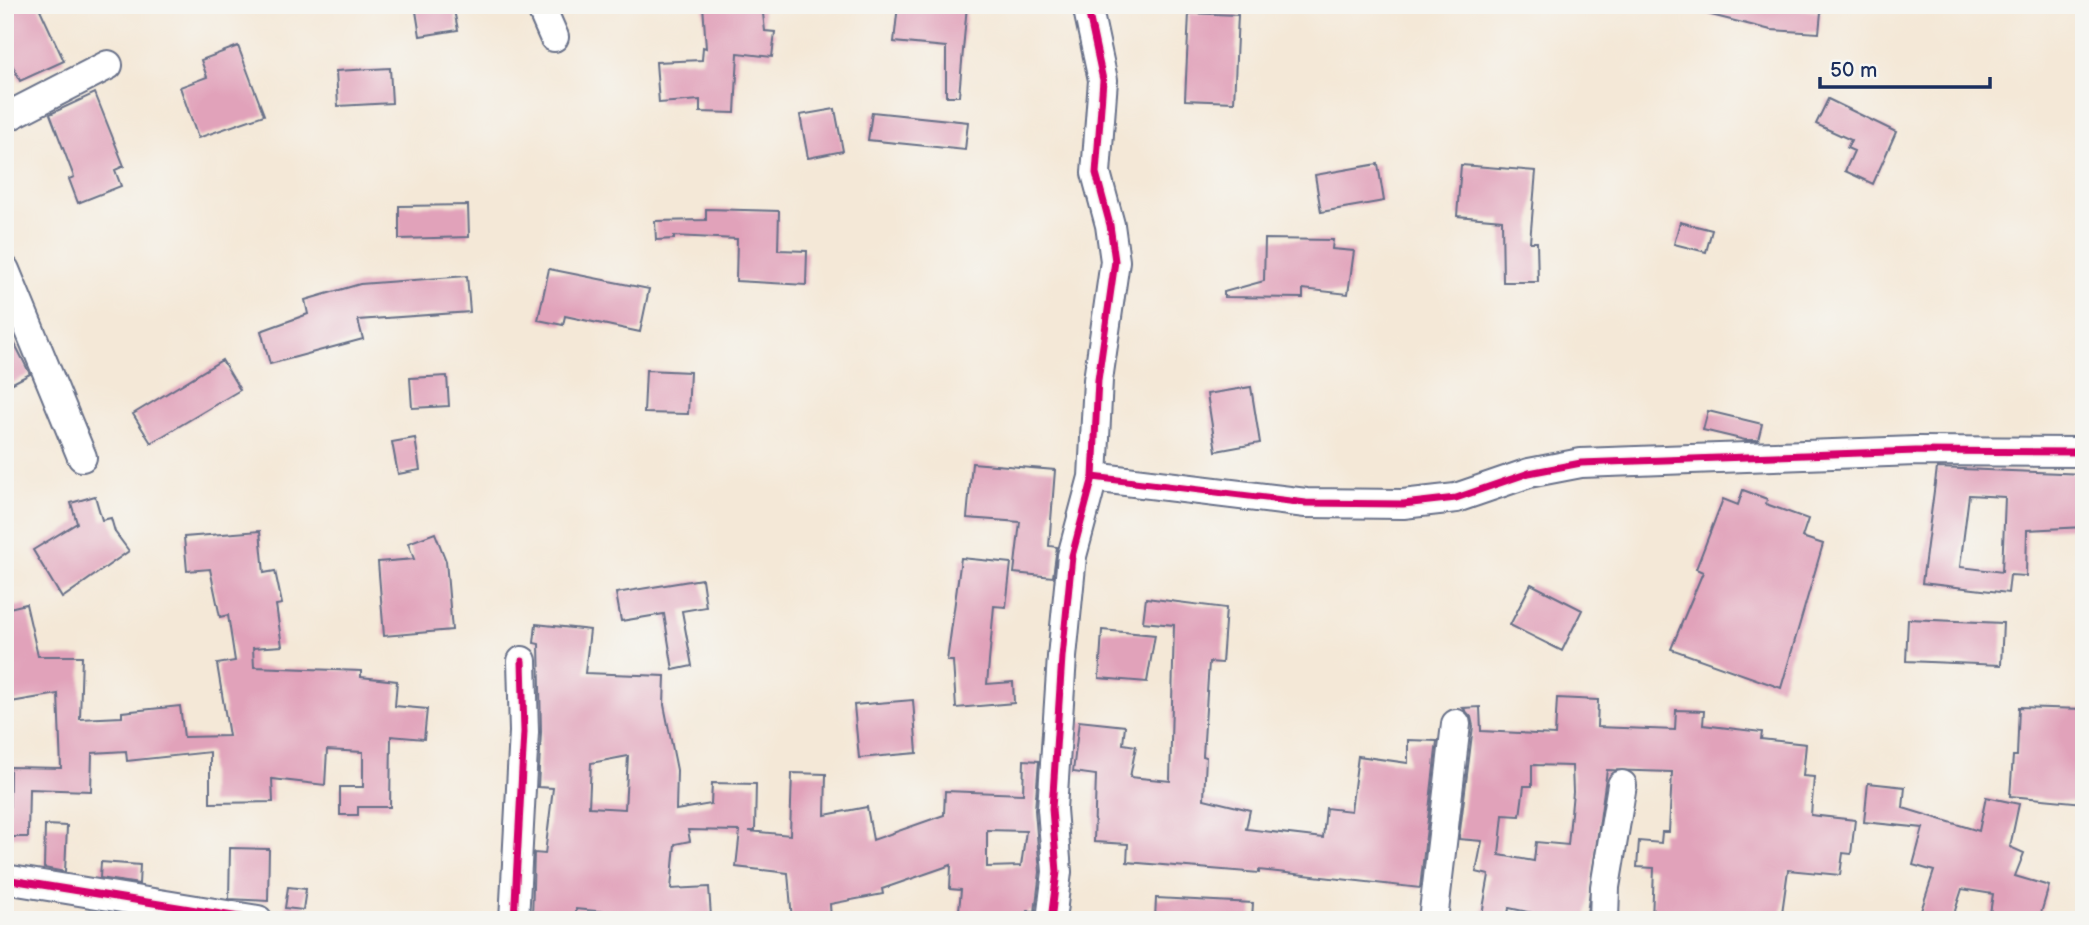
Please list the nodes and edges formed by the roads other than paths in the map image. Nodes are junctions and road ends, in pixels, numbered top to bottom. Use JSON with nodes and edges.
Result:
{"nodes":[{"id":1,"x":540,"y":5,"type":"edge"},
{"id":2,"x":1087,"y":5,"type":"edge"},
{"id":3,"x":554,"y":37,"type":"dead end"},
{"id":4,"x":108,"y":65,"type":"dead end"},
{"id":5,"x":5,"y":118,"type":"edge"},
{"id":6,"x":5,"y":270,"type":"edge"},
{"id":7,"x":2084,"y":452,"type":"edge"},
{"id":8,"x":82,"y":457,"type":"dead end"},
{"id":9,"x":1093,"y":477,"type":"junction"},
{"id":10,"x":522,"y":661,"type":"dead end"},
{"id":11,"x":1456,"y":724,"type":"dead end"},
{"id":12,"x":1622,"y":785,"type":"dead end"},
{"id":13,"x":5,"y":879,"type":"edge"},
{"id":14,"x":258,"y":920,"type":"edge"},
{"id":15,"x":514,"y":920,"type":"edge"},
{"id":16,"x":1051,"y":920,"type":"edge"},
{"id":17,"x":1433,"y":920,"type":"edge"},
{"id":18,"x":1604,"y":920,"type":"edge"}],
"edges":[{"from":1,"to":3,"type":"street"},
{"from":2,"to":9,"type":"street"},
{"from":4,"to":5,"type":"street"},
{"from":6,"to":8,"type":"street"},
{"from":7,"to":9,"type":"street"},
{"from":9,"to":16,"type":"street"},
{"from":10,"to":15,"type":"street"},
{"from":11,"to":17,"type":"street"},
{"from":12,"to":18,"type":"street"},
{"from":13,"to":14,"type":"street"}]}
